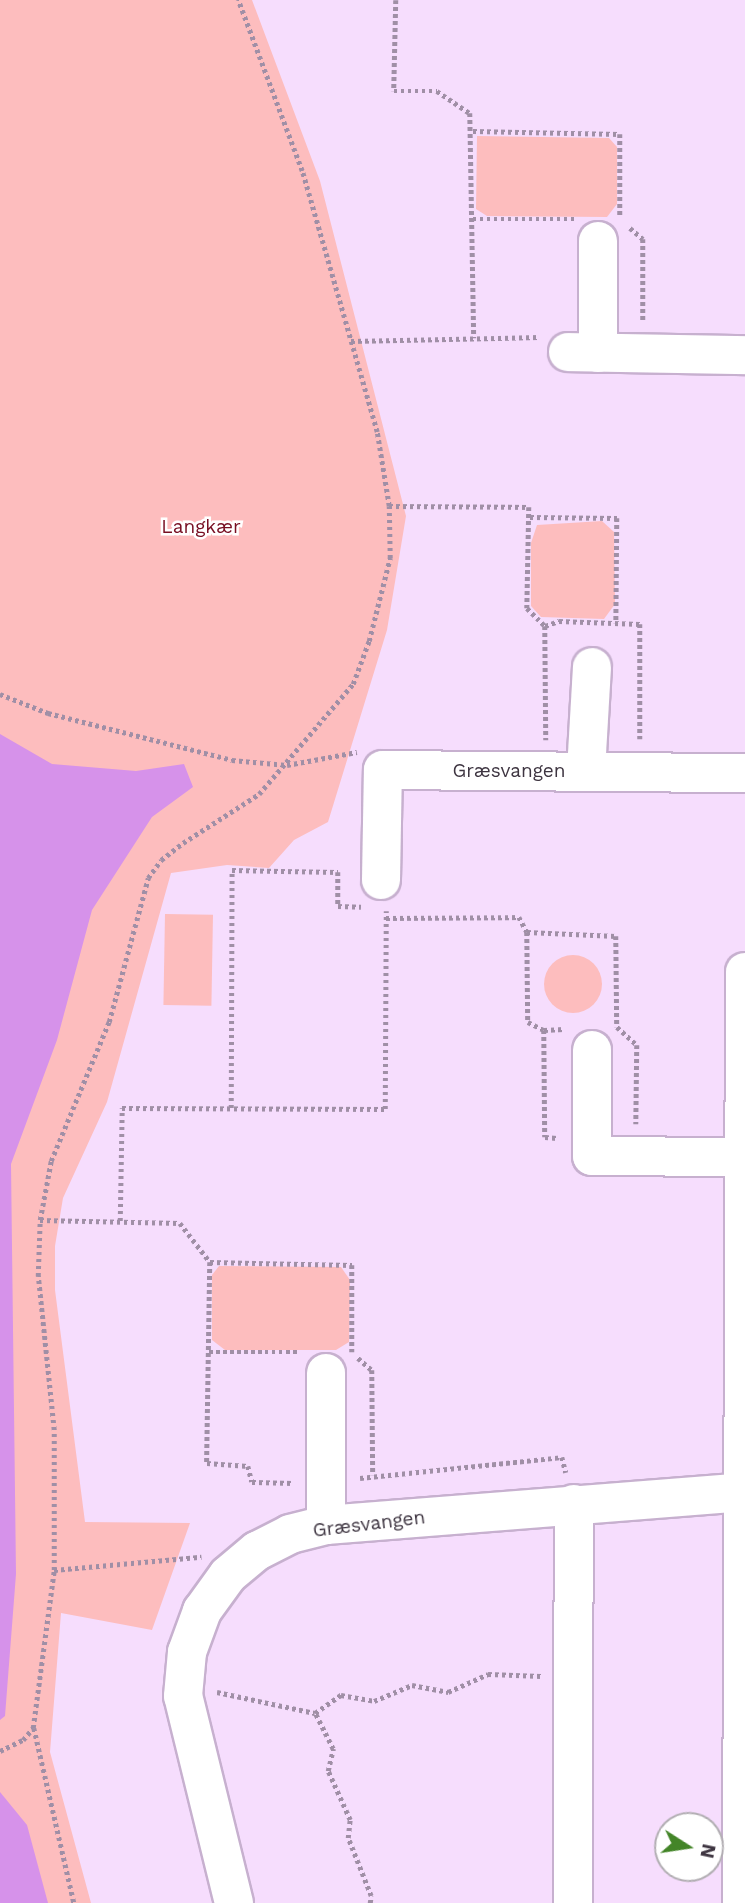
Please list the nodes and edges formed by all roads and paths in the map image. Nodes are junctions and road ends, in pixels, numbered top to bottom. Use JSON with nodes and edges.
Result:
{"nodes":[{"id":1,"x":239,"y":0,"type":"edge"},
{"id":2,"x":397,"y":0,"type":"edge"},
{"id":3,"x":473,"y":131,"type":"junction"},
{"id":4,"x":473,"y":219,"type":"junction"},
{"id":5,"x":601,"y":225,"type":"junction"},
{"id":6,"x":474,"y":338,"type":"junction"},
{"id":7,"x":351,"y":341,"type":"junction"},
{"id":8,"x":583,"y":352,"type":"junction"},
{"id":9,"x":643,"y":354,"type":"junction"},
{"id":10,"x":745,"y":355,"type":"edge"},
{"id":11,"x":389,"y":506,"type":"junction"},
{"id":12,"x":529,"y":517,"type":"junction"},
{"id":13,"x":616,"y":623,"type":"dead end"},
{"id":14,"x":592,"y":667,"type":"dead end"},
{"id":15,"x":0,"y":694,"type":"edge"},
{"id":16,"x":287,"y":765,"type":"junction"},
{"id":17,"x":383,"y":770,"type":"junction"},
{"id":18,"x":546,"y":771,"type":"junction"},
{"id":19,"x":586,"y":771,"type":"junction"},
{"id":20,"x":745,"y":773,"type":"edge"},
{"id":21,"x":384,"y":894,"type":"junction"},
{"id":22,"x":386,"y":918,"type":"junction"},
{"id":23,"x":527,"y":932,"type":"junction"},
{"id":24,"x":745,"y":972,"type":"edge"},
{"id":25,"x":592,"y":1050,"type":"dead end"},
{"id":26,"x":745,"y":1062,"type":"edge"},
{"id":27,"x":230,"y":1108,"type":"junction"},
{"id":28,"x":592,"y":1139,"type":"junction"},
{"id":29,"x":636,"y":1156,"type":"junction"},
{"id":30,"x":743,"y":1157,"type":"edge"},
{"id":31,"x":40,"y":1220,"type":"junction"},
{"id":32,"x":120,"y":1221,"type":"junction"},
{"id":33,"x":210,"y":1262,"type":"junction"},
{"id":34,"x":209,"y":1352,"type":"junction"},
{"id":35,"x":332,"y":1357,"type":"junction"},
{"id":36,"x":743,"y":1385,"type":"edge"},
{"id":37,"x":373,"y":1475,"type":"junction"},
{"id":38,"x":326,"y":1484,"type":"junction"},
{"id":39,"x":741,"y":1492,"type":"junction"},
{"id":40,"x":574,"y":1504,"type":"junction"},
{"id":41,"x":326,"y":1525,"type":"junction"},
{"id":42,"x":198,"y":1555,"type":"dead end"},
{"id":43,"x":54,"y":1570,"type":"junction"},
{"id":44,"x":573,"y":1672,"type":"junction"},
{"id":45,"x":184,"y":1685,"type":"junction"},
{"id":46,"x":743,"y":1685,"type":"edge"},
{"id":47,"x":316,"y":1713,"type":"junction"},
{"id":48,"x":33,"y":1728,"type":"junction"},
{"id":49,"x":0,"y":1751,"type":"edge"},
{"id":50,"x":74,"y":1903,"type":"edge"},
{"id":51,"x":234,"y":1903,"type":"edge"},
{"id":52,"x":370,"y":1903,"type":"edge"},
{"id":53,"x":573,"y":1903,"type":"edge"},
{"id":54,"x":742,"y":1903,"type":"edge"}],
"edges":[{"from":1,"to":7,"type":"path"},
{"from":2,"to":3,"type":"path"},
{"from":3,"to":4,"type":"path"},
{"from":3,"to":5,"type":"path"},
{"from":4,"to":5,"type":"path"},
{"from":4,"to":6,"type":"path"},
{"from":5,"to":8,"type":"street"},
{"from":5,"to":9,"type":"path"},
{"from":6,"to":7,"type":"path"},
{"from":6,"to":8,"type":"path"},
{"from":7,"to":11,"type":"path"},
{"from":8,"to":9,"type":"street"},
{"from":9,"to":10,"type":"street"},
{"from":11,"to":12,"type":"path"},
{"from":11,"to":16,"type":"path"},
{"from":12,"to":13,"type":"path"},
{"from":12,"to":18,"type":"path"},
{"from":14,"to":19,"type":"street"},
{"from":15,"to":16,"type":"path"},
{"from":16,"to":17,"type":"path"},
{"from":16,"to":31,"type":"path"},
{"from":17,"to":18,"type":"street","name":"Græsvangen"},
{"from":17,"to":21,"type":"street"},
{"from":18,"to":19,"type":"street","name":"Græsvangen"},
{"from":19,"to":20,"type":"street","name":"Græsvangen"},
{"from":21,"to":22,"type":"path"},
{"from":21,"to":27,"type":"path"},
{"from":22,"to":23,"type":"path"},
{"from":22,"to":27,"type":"path"},
{"from":23,"to":28,"type":"path"},
{"from":23,"to":29,"type":"path"},
{"from":24,"to":26,"type":"street"},
{"from":25,"to":28,"type":"street"},
{"from":26,"to":30,"type":"street"},
{"from":27,"to":32,"type":"path"},
{"from":28,"to":29,"type":"street"},
{"from":29,"to":30,"type":"street"},
{"from":30,"to":36,"type":"street"},
{"from":31,"to":32,"type":"path"},
{"from":31,"to":43,"type":"path"},
{"from":32,"to":33,"type":"path"},
{"from":33,"to":34,"type":"path"},
{"from":33,"to":35,"type":"path"},
{"from":34,"to":35,"type":"path"},
{"from":34,"to":38,"type":"path"},
{"from":35,"to":37,"type":"path"},
{"from":35,"to":38,"type":"street"},
{"from":36,"to":39,"type":"street"},
{"from":37,"to":38,"type":"path"},
{"from":37,"to":40,"type":"path"},
{"from":38,"to":41,"type":"street"},
{"from":39,"to":40,"type":"street","name":"Græsvangen"},
{"from":39,"to":46,"type":"street"},
{"from":40,"to":41,"type":"street","name":"Græsvangen"},
{"from":40,"to":44,"type":"street"},
{"from":41,"to":45,"type":"street","name":"Græsvangen"},
{"from":42,"to":43,"type":"path"},
{"from":43,"to":48,"type":"path"},
{"from":44,"to":47,"type":"path"},
{"from":44,"to":53,"type":"street"},
{"from":45,"to":47,"type":"path"},
{"from":45,"to":51,"type":"street","name":"Græsvangen"},
{"from":46,"to":54,"type":"street"},
{"from":47,"to":52,"type":"path"},
{"from":48,"to":49,"type":"path"},
{"from":48,"to":50,"type":"path"}]}
